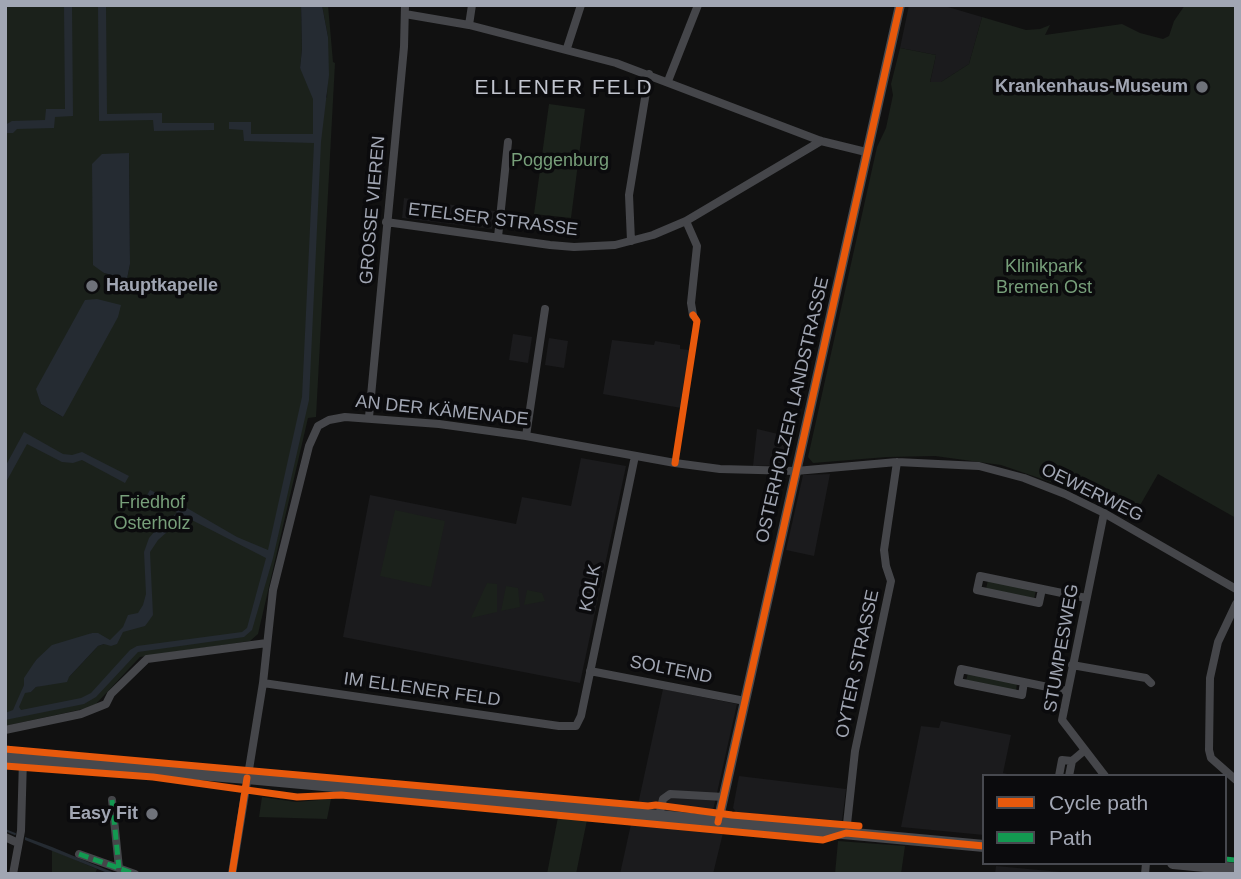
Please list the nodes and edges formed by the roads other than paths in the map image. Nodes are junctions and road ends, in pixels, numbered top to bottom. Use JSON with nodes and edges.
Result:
{"nodes":[{"id":1,"x":472,"y":5,"type":"edge"},
{"id":2,"x":580,"y":5,"type":"edge"},
{"id":3,"x":698,"y":5,"type":"edge"},
{"id":4,"x":900,"y":5,"type":"edge"},
{"id":5,"x":405,"y":9,"type":"edge"},
{"id":6,"x":469,"y":25,"type":"junction"},
{"id":7,"x":567,"y":48,"type":"junction"},
{"id":8,"x":649,"y":74,"type":"junction"},
{"id":9,"x":668,"y":81,"type":"junction"},
{"id":10,"x":821,"y":141,"type":"junction"},
{"id":11,"x":508,"y":142,"type":"dead end"},
{"id":12,"x":866,"y":152,"type":"junction"},
{"id":13,"x":686,"y":221,"type":"junction"},
{"id":14,"x":386,"y":222,"type":"junction"},
{"id":15,"x":498,"y":237,"type":"junction"},
{"id":16,"x":631,"y":241,"type":"junction"},
{"id":17,"x":545,"y":309,"type":"dead end"},
{"id":18,"x":692,"y":315,"type":"dead end"},
{"id":19,"x":369,"y":417,"type":"junction"},
{"id":20,"x":526,"y":436,"type":"junction"},
{"id":21,"x":635,"y":456,"type":"junction"},
{"id":22,"x":897,"y":461,"type":"junction"},
{"id":23,"x":796,"y":471,"type":"junction"},
{"id":24,"x":1104,"y":513,"type":"junction"},
{"id":25,"x":1042,"y":589,"type":"junction"},
{"id":26,"x":1236,"y":589,"type":"edge"},
{"id":27,"x":1086,"y":598,"type":"junction"},
{"id":28,"x":1236,"y":604,"type":"edge"},
{"id":29,"x":267,"y":643,"type":"junction"},
{"id":30,"x":1072,"y":665,"type":"junction"},
{"id":31,"x":590,"y":671,"type":"junction"},
{"id":32,"x":1024,"y":682,"type":"junction"},
{"id":33,"x":263,"y":683,"type":"junction"},
{"id":34,"x":1151,"y":683,"type":"dead end"},
{"id":35,"x":1067,"y":691,"type":"junction"},
{"id":36,"x":745,"y":701,"type":"junction"},
{"id":37,"x":576,"y":726,"type":"joint"},
{"id":38,"x":5,"y":730,"type":"edge"},
{"id":39,"x":1084,"y":750,"type":"junction"},
{"id":40,"x":5,"y":758,"type":"edge"},
{"id":41,"x":23,"y":759,"type":"junction"},
{"id":42,"x":1072,"y":761,"type":"junction"},
{"id":43,"x":1059,"y":774,"type":"edge"},
{"id":44,"x":1069,"y":774,"type":"edge"},
{"id":45,"x":1103,"y":774,"type":"edge"},
{"id":46,"x":247,"y":778,"type":"junction"},
{"id":47,"x":1236,"y":780,"type":"edge"},
{"id":48,"x":724,"y":797,"type":"junction"},
{"id":49,"x":112,"y":800,"type":"dead end"},
{"id":50,"x":659,"y":816,"type":"junction"},
{"id":51,"x":718,"y":822,"type":"junction"},
{"id":52,"x":846,"y":833,"type":"junction"},
{"id":53,"x":5,"y":837,"type":"edge"},
{"id":54,"x":18,"y":843,"type":"junction"},
{"id":55,"x":982,"y":846,"type":"edge"},
{"id":56,"x":79,"y":854,"type":"dead end"},
{"id":57,"x":1194,"y":865,"type":"edge"},
{"id":58,"x":119,"y":868,"type":"junction"},
{"id":59,"x":1236,"y":869,"type":"edge"},
{"id":60,"x":13,"y":874,"type":"edge"},
{"id":61,"x":135,"y":874,"type":"edge"},
{"id":62,"x":232,"y":874,"type":"edge"}],
"edges":[{"from":1,"to":6,"type":"street"},
{"from":2,"to":7,"type":"street"},
{"from":3,"to":9,"type":"street"},
{"from":4,"to":12,"type":"main road","name":"OSTERHOLZER LANDSTRASSE"},
{"from":5,"to":6,"type":"street"},
{"from":5,"to":14,"type":"street","name":"GROSSE VIEREN"},
{"from":6,"to":7,"type":"street"},
{"from":7,"to":8,"type":"street"},
{"from":8,"to":9,"type":"street"},
{"from":8,"to":16,"type":"street"},
{"from":9,"to":10,"type":"street"},
{"from":10,"to":12,"type":"street"},
{"from":10,"to":13,"type":"street","name":"ETELSER STRASSE"},
{"from":11,"to":15,"type":"street"},
{"from":12,"to":23,"type":"main road","name":"OSTERHOLZER LANDSTRASSE"},
{"from":13,"to":16,"type":"street","name":"ETELSER STRASSE"},
{"from":13,"to":18,"type":"street"},
{"from":14,"to":15,"type":"street","name":"ETELSER STRASSE"},
{"from":14,"to":19,"type":"street","name":"GROSSE VIEREN"},
{"from":15,"to":16,"type":"street","name":"ETELSER STRASSE"},
{"from":17,"to":20,"type":"street"},
{"from":19,"to":20,"type":"street","name":"AN DER KÄMENADE"},
{"from":19,"to":29,"type":"street","name":"AN DER KÄMENADE"},
{"from":20,"to":21,"type":"street","name":"AN DER KÄMENADE"},
{"from":21,"to":23,"type":"street","name":"AN DER KÄMENADE"},
{"from":21,"to":31,"type":"street","name":"KOLK"},
{"from":22,"to":23,"type":"street","name":"OEWERWEG"},
{"from":22,"to":24,"type":"street","name":"OEWERWEG"},
{"from":22,"to":52,"type":"street","name":"OYTER STRASSE"},
{"from":23,"to":36,"type":"main road","name":"OSTERHOLZER LANDSTRASSE"},
{"from":24,"to":26,"type":"street","name":"OEWERWEG"},
{"from":24,"to":27,"type":"street","name":"STUMPESWEG"},
{"from":25,"to":25,"type":"street"},
{"from":25,"to":27,"type":"street"},
{"from":27,"to":30,"type":"street","name":"STUMPESWEG"},
{"from":28,"to":47,"type":"street"},
{"from":29,"to":33,"type":"street","name":"AN DER KÄMENADE"},
{"from":29,"to":38,"type":"street"},
{"from":30,"to":34,"type":"street"},
{"from":30,"to":35,"type":"street","name":"STUMPESWEG"},
{"from":31,"to":36,"type":"street","name":"SOLTEND"},
{"from":31,"to":37,"type":"street","name":"KOLK"},
{"from":32,"to":32,"type":"street"},
{"from":32,"to":35,"type":"street"},
{"from":33,"to":37,"type":"street","name":"IM ELLENER FELD"},
{"from":33,"to":46,"type":"street","name":"AN DER KÄMENADE"},
{"from":35,"to":39,"type":"street","name":"STUMPESWEG"},
{"from":36,"to":48,"type":"main road","name":"OSTERHOLZER LANDSTRASSE"},
{"from":39,"to":42,"type":"street"},
{"from":39,"to":45,"type":"street","name":"STUMPESWEG"},
{"from":40,"to":41,"type":"main road"},
{"from":41,"to":46,"type":"main road"},
{"from":41,"to":54,"type":"street"},
{"from":42,"to":43,"type":"street"},
{"from":42,"to":44,"type":"street"},
{"from":46,"to":50,"type":"main road"},
{"from":46,"to":62,"type":"street","name":"AN DER KÄMENADE"},
{"from":48,"to":50,"type":"street"},
{"from":48,"to":51,"type":"main road","name":"OSTERHOLZER LANDSTRASSE"},
{"from":49,"to":58,"type":"street"},
{"from":50,"to":51,"type":"main road"},
{"from":51,"to":52,"type":"main road"},
{"from":52,"to":55,"type":"main road"},
{"from":53,"to":54,"type":"street"},
{"from":54,"to":60,"type":"street"},
{"from":56,"to":58,"type":"street"},
{"from":57,"to":59,"type":"main road"},
{"from":58,"to":61,"type":"street"}]}
